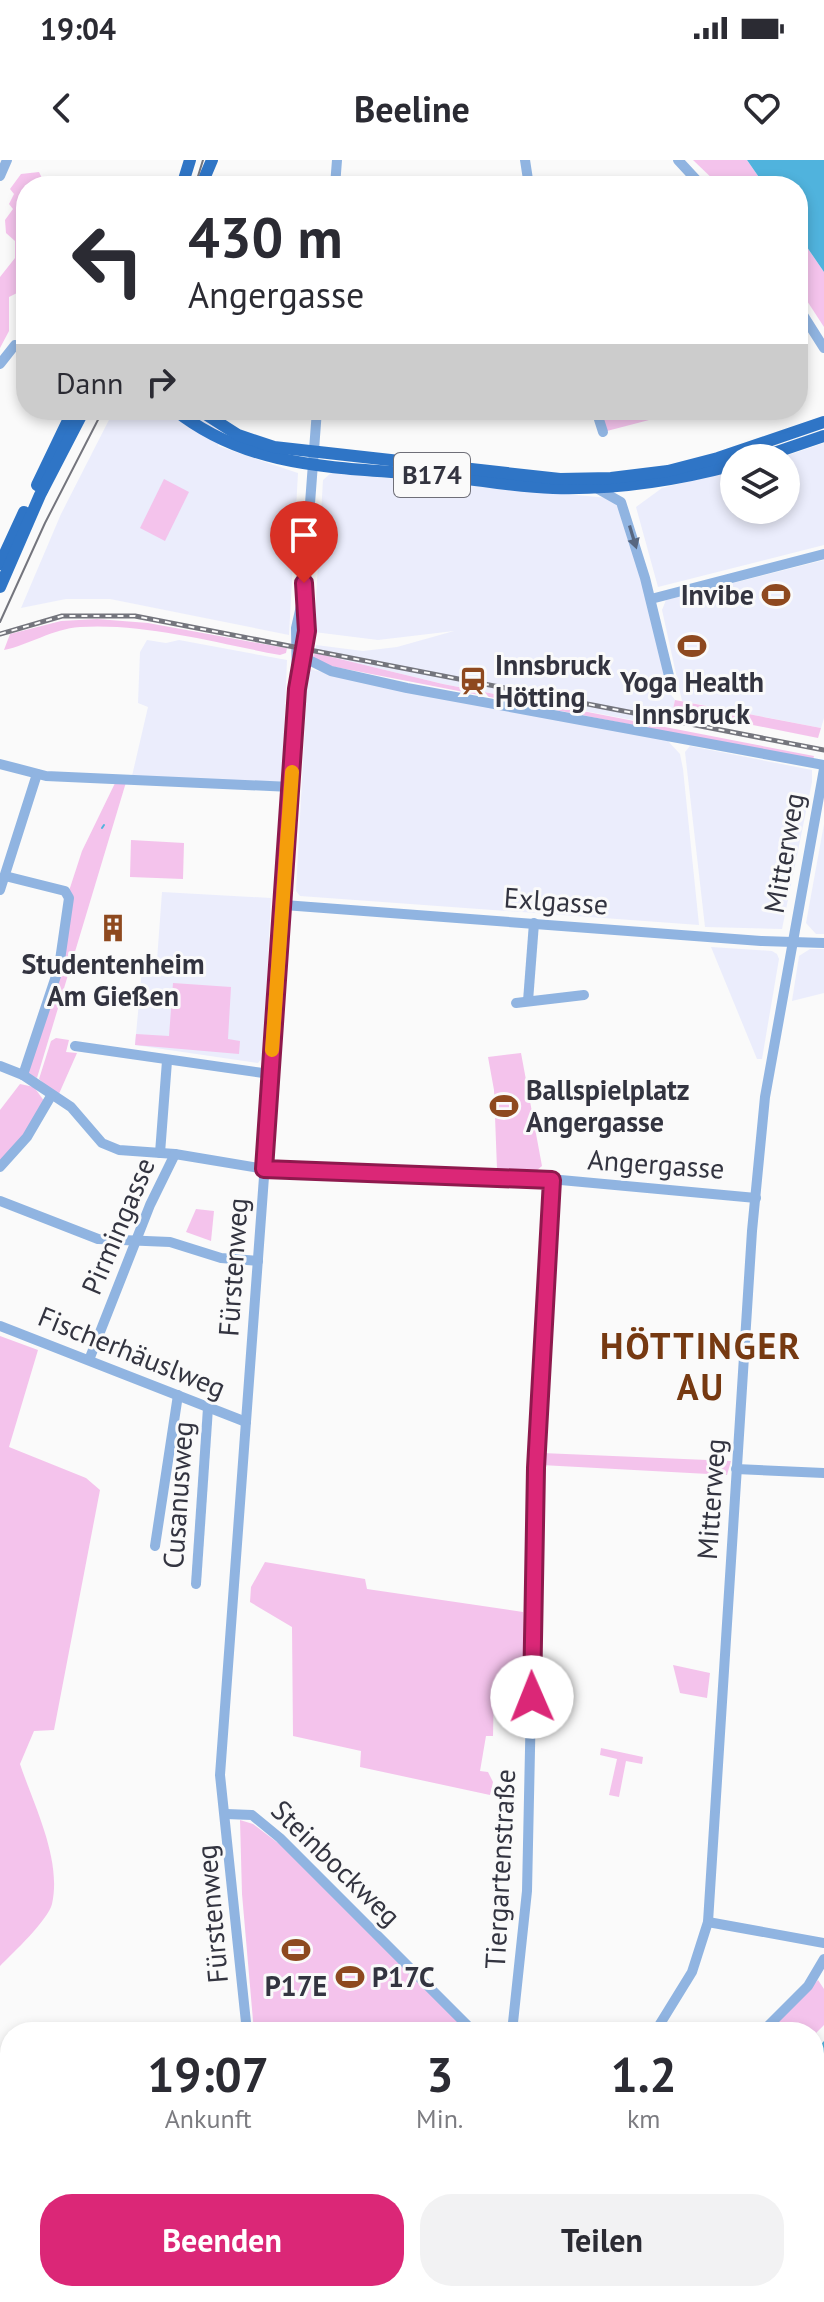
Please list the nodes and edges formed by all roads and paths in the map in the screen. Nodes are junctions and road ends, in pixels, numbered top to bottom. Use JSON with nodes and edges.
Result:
{"nodes":[{"id":1,"x":7,"y":160,"type":"edge"},
{"id":2,"x":678,"y":160,"type":"edge"},
{"id":3,"x":0,"y":176,"type":"edge"},
{"id":4,"x":693,"y":176,"type":"edge"},
{"id":5,"x":808,"y":323,"type":"edge"},
{"id":6,"x":15,"y":345,"type":"dead end"},
{"id":7,"x":824,"y":348,"type":"edge"},
{"id":8,"x":0,"y":364,"type":"edge"},
{"id":9,"x":68,"y":420,"type":"edge"},
{"id":10,"x":79,"y":420,"type":"edge"},
{"id":11,"x":193,"y":420,"type":"edge"},
{"id":12,"x":216,"y":420,"type":"edge"},
{"id":13,"x":316,"y":420,"type":"edge"},
{"id":14,"x":599,"y":420,"type":"edge"},
{"id":15,"x":824,"y":422,"type":"edge"},
{"id":16,"x":603,"y":432,"type":"dead end"},
{"id":17,"x":824,"y":436,"type":"edge"},
{"id":18,"x":800,"y":444,"type":"edge"},
{"id":19,"x":313,"y":459,"type":"junction"},
{"id":20,"x":720,"y":468,"type":"edge"},
{"id":21,"x":598,"y":489,"type":"junction"},
{"id":22,"x":824,"y":554,"type":"edge"},
{"id":23,"x":0,"y":564,"type":"edge"},
{"id":24,"x":0,"y":587,"type":"edge"},
{"id":25,"x":303,"y":597,"type":"junction"},
{"id":26,"x":651,"y":599,"type":"junction"},
{"id":27,"x":305,"y":658,"type":"junction"},
{"id":28,"x":670,"y":680,"type":"dead end"},
{"id":29,"x":297,"y":689,"type":"junction"},
{"id":30,"x":0,"y":764,"type":"edge"},
{"id":31,"x":824,"y":767,"type":"edge"},
{"id":32,"x":37,"y":774,"type":"junction"},
{"id":33,"x":291,"y":787,"type":"junction"},
{"id":34,"x":5,"y":876,"type":"junction"},
{"id":35,"x":0,"y":890,"type":"edge"},
{"id":36,"x":284,"y":905,"type":"junction"},
{"id":37,"x":534,"y":923,"type":"junction"},
{"id":38,"x":793,"y":942,"type":"junction"},
{"id":39,"x":824,"y":943,"type":"edge"},
{"id":40,"x":584,"y":995,"type":"dead end"},
{"id":41,"x":528,"y":1001,"type":"junction"},
{"id":42,"x":516,"y":1003,"type":"dead end"},
{"id":43,"x":75,"y":1046,"type":"dead end"},
{"id":44,"x":167,"y":1061,"type":"junction"},
{"id":45,"x":0,"y":1066,"type":"edge"},
{"id":46,"x":270,"y":1074,"type":"junction"},
{"id":47,"x":23,"y":1075,"type":"junction"},
{"id":48,"x":51,"y":1096,"type":"junction"},
{"id":49,"x":160,"y":1153,"type":"junction"},
{"id":50,"x":175,"y":1154,"type":"junction"},
{"id":51,"x":0,"y":1167,"type":"edge"},
{"id":52,"x":264,"y":1169,"type":"junction"},
{"id":53,"x":552,"y":1180,"type":"junction"},
{"id":54,"x":756,"y":1198,"type":"junction"},
{"id":55,"x":0,"y":1201,"type":"edge"},
{"id":56,"x":135,"y":1243,"type":"junction"},
{"id":57,"x":258,"y":1261,"type":"junction"},
{"id":58,"x":0,"y":1326,"type":"edge"},
{"id":59,"x":89,"y":1360,"type":"junction"},
{"id":60,"x":178,"y":1395,"type":"junction"},
{"id":61,"x":208,"y":1408,"type":"junction"},
{"id":62,"x":246,"y":1422,"type":"junction"},
{"id":63,"x":736,"y":1469,"type":"junction"},
{"id":64,"x":824,"y":1473,"type":"edge"},
{"id":65,"x":155,"y":1546,"type":"dead end"},
{"id":66,"x":196,"y":1584,"type":"dead end"},
{"id":67,"x":226,"y":1814,"type":"junction"},
{"id":68,"x":708,"y":1922,"type":"junction"},
{"id":69,"x":824,"y":1943,"type":"edge"},
{"id":70,"x":824,"y":1959,"type":"edge"},
{"id":71,"x":246,"y":2022,"type":"edge"},
{"id":72,"x":464,"y":2022,"type":"edge"},
{"id":73,"x":513,"y":2022,"type":"edge"},
{"id":74,"x":661,"y":2022,"type":"edge"},
{"id":75,"x":772,"y":2022,"type":"edge"}],
"edges":[{"from":1,"to":3,"type":"street"},
{"from":2,"to":4,"type":"street"},
{"from":5,"to":7,"type":"street"},
{"from":6,"to":8,"type":"street"},
{"from":9,"to":23,"type":"main road"},
{"from":10,"to":24,"type":"main road"},
{"from":11,"to":19,"type":"main road","number":"B174"},
{"from":12,"to":19,"type":"main road","number":"B174"},
{"from":13,"to":19,"type":"street","name":"Fürstenweg"},
{"from":14,"to":16,"type":"street"},
{"from":15,"to":19,"type":"main road","number":"B174"},
{"from":17,"to":18,"type":"main road"},
{"from":19,"to":21,"type":"main road","number":"B174"},
{"from":19,"to":25,"type":"street","name":"Fürstenweg"},
{"from":20,"to":21,"type":"main road","number":"B174"},
{"from":21,"to":26,"type":"street","one_way":true},
{"from":22,"to":26,"type":"street"},
{"from":25,"to":27,"type":"street","name":"Fürstenweg"},
{"from":25,"to":29,"type":"street","name":"Fürstenweg"},
{"from":26,"to":28,"type":"street"},
{"from":27,"to":29,"type":"street","name":"Fürstenweg"},
{"from":27,"to":31,"type":"street"},
{"from":29,"to":33,"type":"street","name":"Fürstenweg"},
{"from":30,"to":32,"type":"street"},
{"from":31,"to":38,"type":"street","name":"Mitterweg"},
{"from":32,"to":33,"type":"street"},
{"from":32,"to":34,"type":"street"},
{"from":33,"to":36,"type":"street","name":"Fürstenweg"},
{"from":34,"to":35,"type":"street"},
{"from":34,"to":47,"type":"street"},
{"from":36,"to":37,"type":"street","name":"Exlgasse"},
{"from":36,"to":46,"type":"street","name":"Fürstenweg"},
{"from":37,"to":38,"type":"street","name":"Exlgasse"},
{"from":37,"to":41,"type":"street"},
{"from":38,"to":39,"type":"street","name":"Exlgasse"},
{"from":38,"to":54,"type":"street","name":"Mitterweg"},
{"from":40,"to":41,"type":"street"},
{"from":41,"to":42,"type":"street"},
{"from":43,"to":44,"type":"street"},
{"from":44,"to":46,"type":"street"},
{"from":44,"to":49,"type":"street"},
{"from":45,"to":47,"type":"street","name":"Angergasse"},
{"from":46,"to":52,"type":"street","name":"Fürstenweg"},
{"from":47,"to":48,"type":"street","name":"Angergasse"},
{"from":48,"to":49,"type":"street","name":"Angergasse"},
{"from":48,"to":51,"type":"street"},
{"from":49,"to":50,"type":"street","name":"Angergasse"},
{"from":50,"to":52,"type":"street","name":"Angergasse"},
{"from":50,"to":56,"type":"street","name":"Pirmingasse"},
{"from":52,"to":53,"type":"street","name":"Angergasse"},
{"from":52,"to":57,"type":"street","name":"Fürstenweg"},
{"from":53,"to":54,"type":"street","name":"Angergasse"},
{"from":53,"to":73,"type":"street","name":"Tiergartenstraße"},
{"from":54,"to":63,"type":"street","name":"Mitterweg"},
{"from":55,"to":56,"type":"street"},
{"from":56,"to":57,"type":"street"},
{"from":56,"to":59,"type":"street","name":"Pirmingasse"},
{"from":57,"to":62,"type":"street","name":"Fürstenweg"},
{"from":58,"to":59,"type":"street","name":"Fischerhäuslweg"},
{"from":59,"to":60,"type":"street","name":"Fischerhäuslweg"},
{"from":60,"to":61,"type":"street","name":"Fischerhäuslweg"},
{"from":60,"to":65,"type":"street"},
{"from":61,"to":62,"type":"street","name":"Fischerhäuslweg"},
{"from":61,"to":66,"type":"street","name":"Cusanusweg"},
{"from":62,"to":67,"type":"street","name":"Fürstenweg"},
{"from":63,"to":64,"type":"street"},
{"from":63,"to":68,"type":"street","name":"Mitterweg"},
{"from":67,"to":71,"type":"street","name":"Fürstenweg"},
{"from":67,"to":72,"type":"street","name":"Steinbockweg"},
{"from":68,"to":69,"type":"street"},
{"from":68,"to":74,"type":"street","name":"Mitterweg"},
{"from":70,"to":75,"type":"street"}]}
